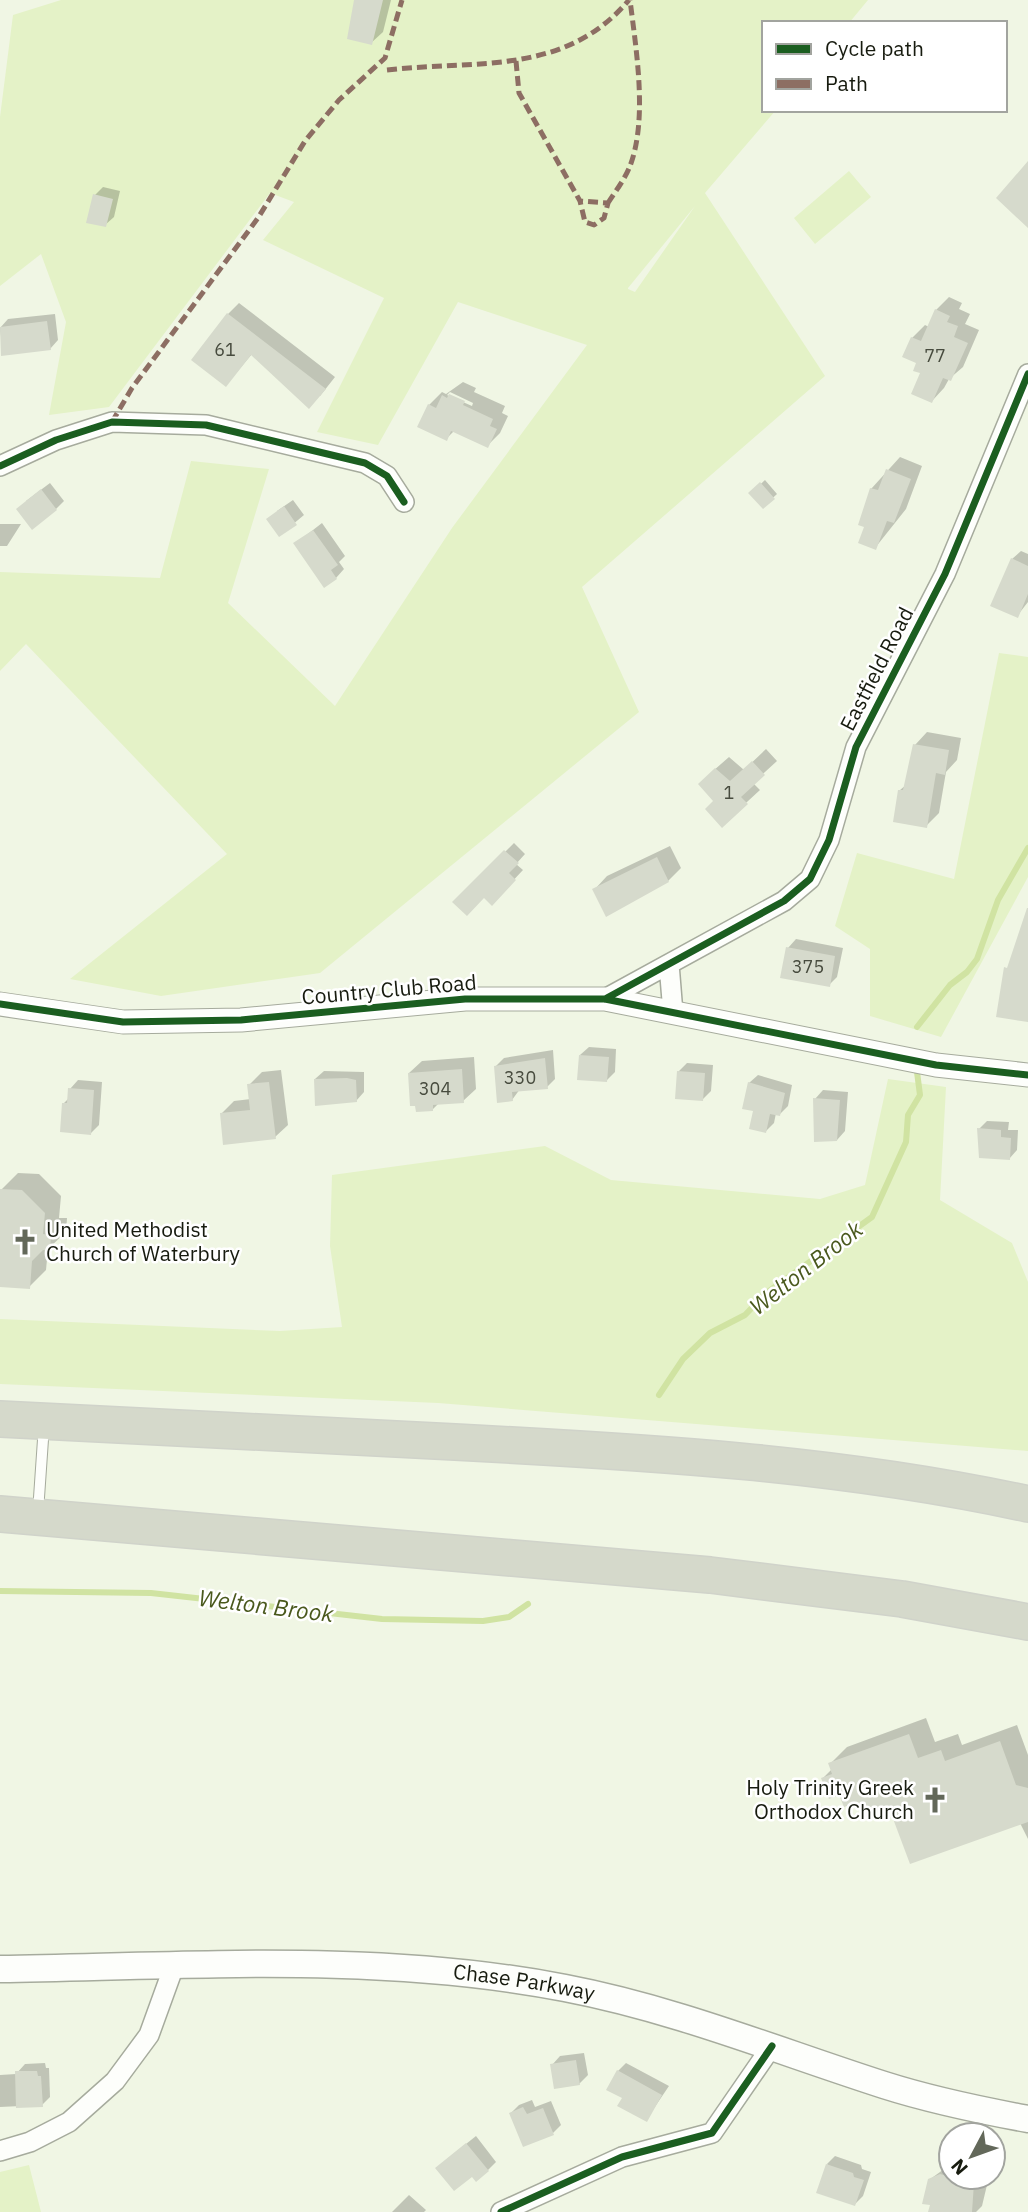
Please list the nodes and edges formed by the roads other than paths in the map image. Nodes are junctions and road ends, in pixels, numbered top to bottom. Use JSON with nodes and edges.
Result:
{"nodes":[{"id":1,"x":1028,"y":374,"type":"edge"},
{"id":2,"x":0,"y":466,"type":"edge"},
{"id":3,"x":404,"y":502,"type":"dead end"},
{"id":4,"x":669,"y":964,"type":"junction"},
{"id":5,"x":605,"y":999,"type":"junction"},
{"id":6,"x":0,"y":1004,"type":"edge"},
{"id":7,"x":673,"y":1013,"type":"junction"},
{"id":8,"x":1028,"y":1075,"type":"edge"},
{"id":9,"x":0,"y":1419,"type":"edge"},
{"id":10,"x":44,"y":1422,"type":"junction"},
{"id":11,"x":627,"y":1452,"type":"junction"},
{"id":12,"x":1028,"y":1481,"type":"edge"},
{"id":13,"x":1028,"y":1504,"type":"edge"},
{"id":14,"x":0,"y":1515,"type":"edge"},
{"id":15,"x":37,"y":1517,"type":"junction"},
{"id":16,"x":1028,"y":1622,"type":"edge"},
{"id":17,"x":174,"y":1966,"type":"junction"},
{"id":18,"x":0,"y":1969,"type":"edge"},
{"id":19,"x":772,"y":2046,"type":"junction"},
{"id":20,"x":1028,"y":2119,"type":"edge"},
{"id":21,"x":0,"y":2151,"type":"edge"},
{"id":22,"x":501,"y":2212,"type":"edge"}],
"edges":[{"from":1,"to":4,"type":"street","name":"Eastfield Road"},
{"from":2,"to":3,"type":"street"},
{"from":4,"to":5,"type":"street","name":"Eastfield Road"},
{"from":4,"to":7,"type":"street"},
{"from":5,"to":6,"type":"street","name":"Country Club Road"},
{"from":5,"to":7,"type":"street","name":"Country Club Road"},
{"from":7,"to":8,"type":"street","name":"Country Club Road"},
{"from":9,"to":10,"type":"highway"},
{"from":10,"to":11,"type":"highway"},
{"from":10,"to":15,"type":"lane"},
{"from":11,"to":12,"type":"highway"},
{"from":11,"to":13,"type":"highway"},
{"from":14,"to":15,"type":"highway"},
{"from":15,"to":16,"type":"highway"},
{"from":17,"to":18,"type":"main road","name":"Chase Parkway"},
{"from":17,"to":19,"type":"main road","name":"Chase Parkway"},
{"from":17,"to":21,"type":"street"},
{"from":19,"to":20,"type":"main road","name":"Chase Parkway"},
{"from":19,"to":22,"type":"street"}]}
